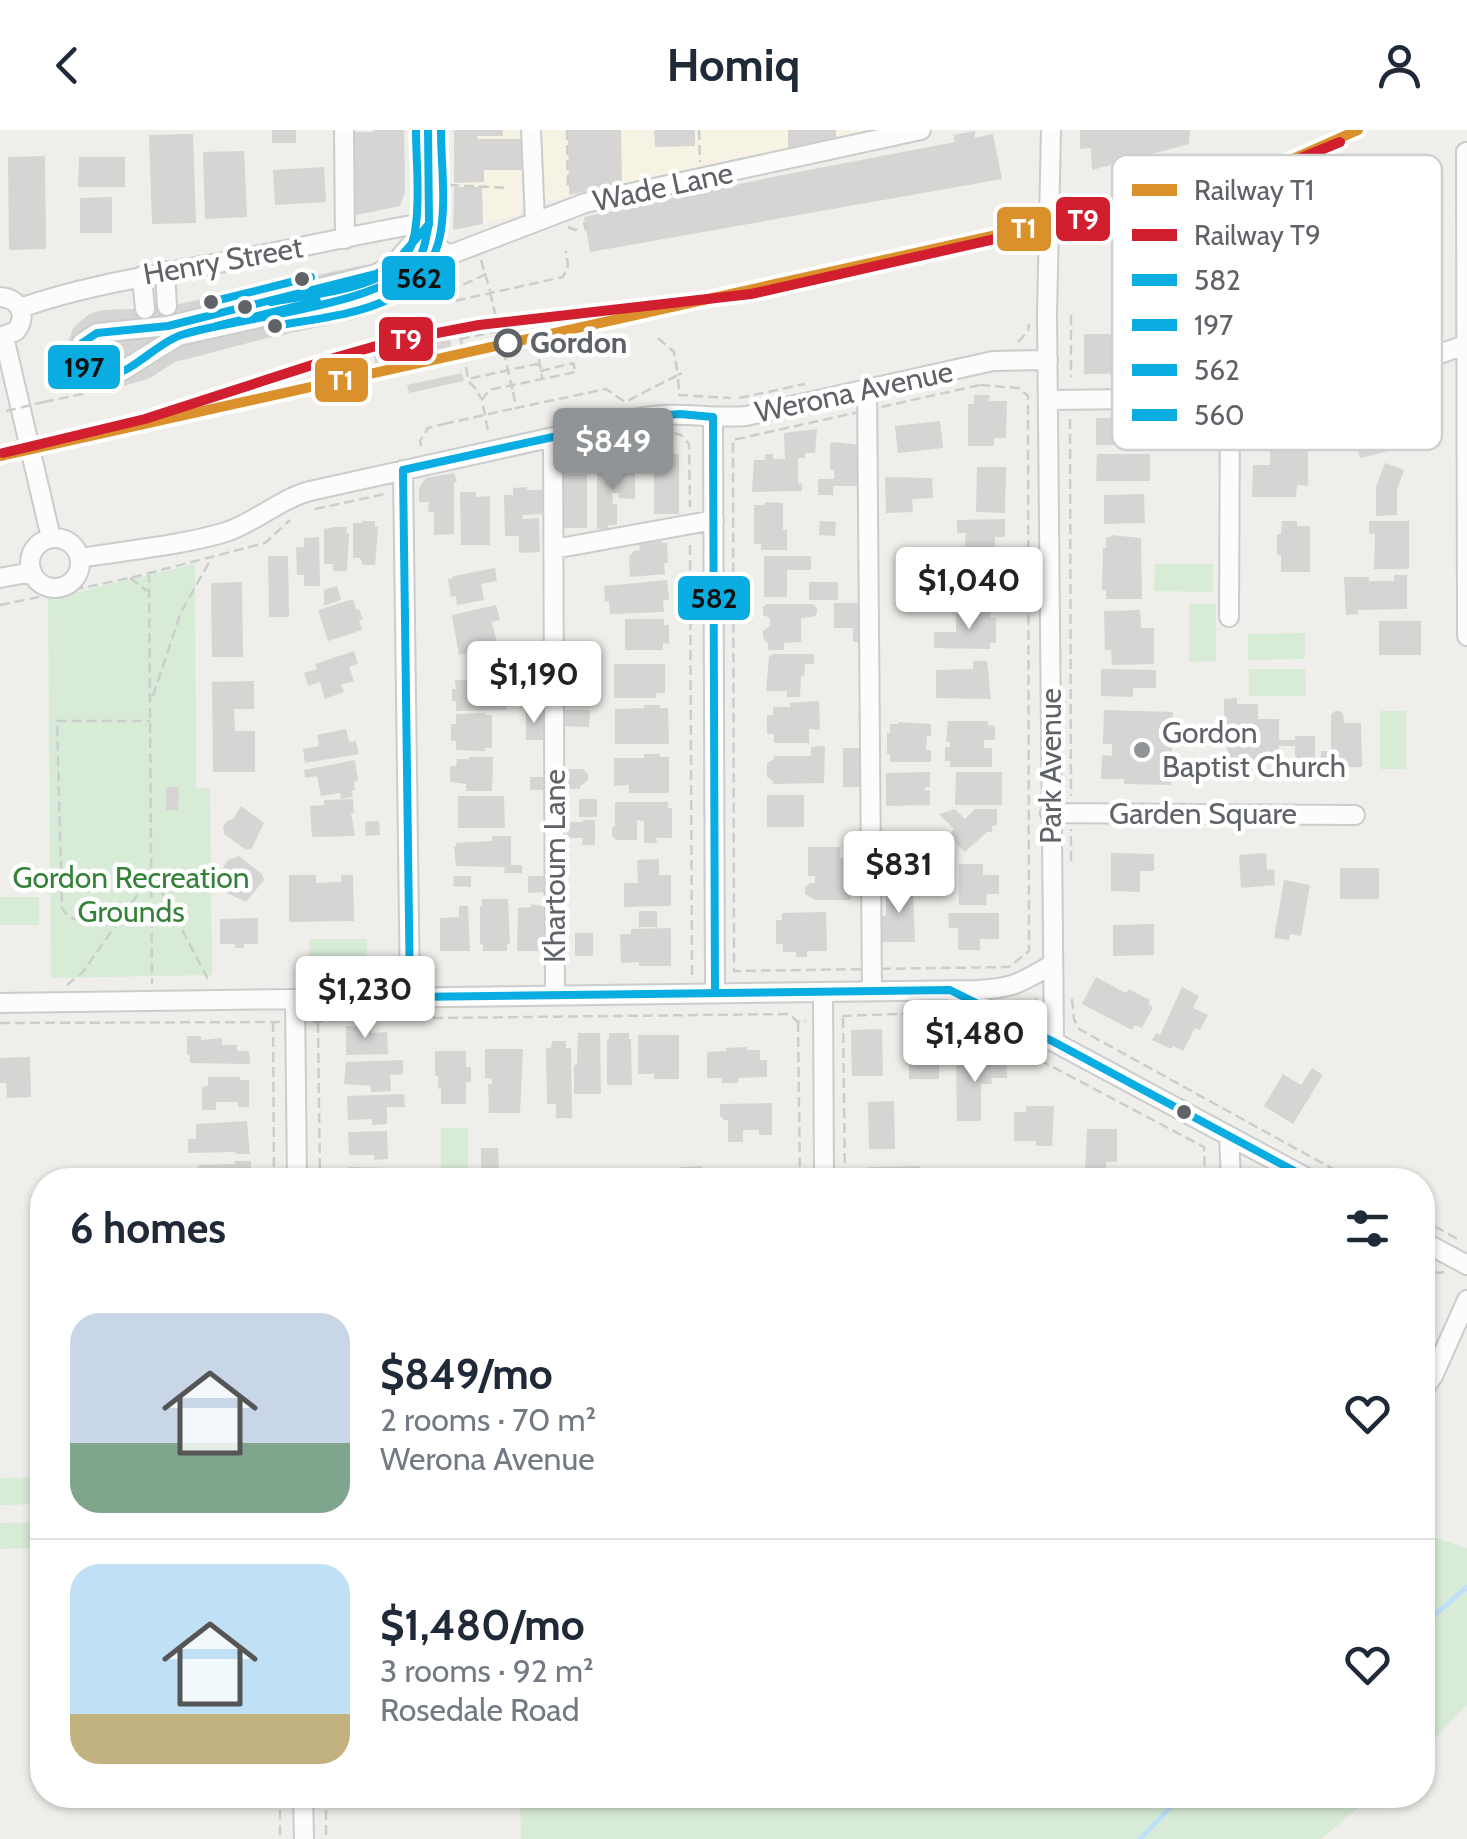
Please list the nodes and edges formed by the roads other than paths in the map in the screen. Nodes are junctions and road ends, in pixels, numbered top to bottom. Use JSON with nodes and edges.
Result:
{"nodes":[{"id":1,"x":344,"y":130,"type":"edge"},
{"id":2,"x":428,"y":130,"type":"edge"},
{"id":3,"x":532,"y":130,"type":"edge"},
{"id":4,"x":920,"y":130,"type":"edge"},
{"id":5,"x":1052,"y":130,"type":"edge"},
{"id":6,"x":1466,"y":152,"type":"edge"},
{"id":7,"x":534,"y":221,"type":"junction"},
{"id":8,"x":429,"y":224,"type":"junction"},
{"id":9,"x":346,"y":238,"type":"junction"},
{"id":10,"x":165,"y":271,"type":"junction"},
{"id":11,"x":142,"y":276,"type":"junction"},
{"id":12,"x":0,"y":296,"type":"edge"},
{"id":13,"x":1466,"y":296,"type":"edge"},
{"id":14,"x":166,"y":306,"type":"dead end"},
{"id":15,"x":20,"y":308,"type":"junction"},
{"id":16,"x":145,"y":310,"type":"dead end"},
{"id":17,"x":2,"y":336,"type":"edge"},
{"id":18,"x":1466,"y":344,"type":"edge"},
{"id":19,"x":1442,"y":354,"type":"edge"},
{"id":20,"x":1048,"y":360,"type":"junction"},
{"id":21,"x":867,"y":388,"type":"junction"},
{"id":22,"x":1112,"y":399,"type":"edge"},
{"id":23,"x":1049,"y":400,"type":"junction"},
{"id":24,"x":713,"y":416,"type":"junction"},
{"id":25,"x":553,"y":437,"type":"junction"},
{"id":26,"x":1230,"y":450,"type":"edge"},
{"id":27,"x":403,"y":470,"type":"junction"},
{"id":28,"x":714,"y":520,"type":"junction"},
{"id":29,"x":51,"y":538,"type":"junction"},
{"id":30,"x":554,"y":550,"type":"junction"},
{"id":31,"x":80,"y":558,"type":"junction"},
{"id":32,"x":32,"y":572,"type":"junction"},
{"id":33,"x":0,"y":578,"type":"edge"},
{"id":34,"x":1230,"y":617,"type":"dead end"},
{"id":35,"x":1467,"y":636,"type":"edge"},
{"id":36,"x":1050,"y":813,"type":"junction"},
{"id":37,"x":1355,"y":815,"type":"dead end"},
{"id":38,"x":1053,"y":964,"type":"junction"},
{"id":39,"x":950,"y":990,"type":"junction"},
{"id":40,"x":872,"y":991,"type":"junction"},
{"id":41,"x":823,"y":992,"type":"junction"},
{"id":42,"x":715,"y":993,"type":"junction"},
{"id":43,"x":555,"y":995,"type":"junction"},
{"id":44,"x":410,"y":997,"type":"junction"},
{"id":45,"x":295,"y":999,"type":"junction"},
{"id":46,"x":0,"y":1002,"type":"edge"},
{"id":47,"x":1054,"y":1042,"type":"junction"},
{"id":48,"x":1229,"y":1136,"type":"junction"},
{"id":49,"x":297,"y":1168,"type":"edge"},
{"id":50,"x":824,"y":1168,"type":"edge"},
{"id":51,"x":1237,"y":1168,"type":"edge"},
{"id":52,"x":1289,"y":1168,"type":"edge"},
{"id":53,"x":1435,"y":1247,"type":"edge"},
{"id":54,"x":1467,"y":1264,"type":"edge"},
{"id":55,"x":1467,"y":1300,"type":"edge"},
{"id":56,"x":1435,"y":1372,"type":"edge"},
{"id":57,"x":303,"y":1808,"type":"edge"},
{"id":58,"x":304,"y":1839,"type":"edge"}],
"edges":[{"from":1,"to":9,"type":"street"},
{"from":2,"to":8,"type":"street"},
{"from":3,"to":7,"type":"street"},
{"from":4,"to":7,"type":"street","name":"Wade Lane"},
{"from":5,"to":20,"type":"street","name":"Park Avenue"},
{"from":6,"to":13,"type":"street"},
{"from":7,"to":8,"type":"street","name":"Wade Lane"},
{"from":8,"to":8,"type":"street"},
{"from":8,"to":9,"type":"street","name":"Henry Street"},
{"from":9,"to":10,"type":"street","name":"Henry Street"},
{"from":10,"to":11,"type":"street","name":"Henry Street"},
{"from":10,"to":14,"type":"street"},
{"from":11,"to":15,"type":"street","name":"Henry Street"},
{"from":11,"to":16,"type":"street"},
{"from":12,"to":15,"type":"street"},
{"from":13,"to":18,"type":"street"},
{"from":15,"to":17,"type":"street"},
{"from":17,"to":29,"type":"street"},
{"from":18,"to":19,"type":"street"},
{"from":18,"to":35,"type":"street"},
{"from":20,"to":21,"type":"street","name":"Werona Avenue"},
{"from":20,"to":23,"type":"street","name":"Park Avenue"},
{"from":21,"to":24,"type":"street","name":"Werona Avenue"},
{"from":21,"to":40,"type":"street"},
{"from":22,"to":23,"type":"street"},
{"from":23,"to":36,"type":"street","name":"Park Avenue"},
{"from":24,"to":25,"type":"street","name":"Werona Avenue"},
{"from":24,"to":28,"type":"street"},
{"from":25,"to":27,"type":"street","name":"Werona Avenue"},
{"from":25,"to":30,"type":"street","name":"Khartoum Lane"},
{"from":26,"to":34,"type":"street"},
{"from":27,"to":31,"type":"street","name":"Werona Avenue"},
{"from":27,"to":44,"type":"street"},
{"from":28,"to":30,"type":"street"},
{"from":28,"to":42,"type":"street"},
{"from":29,"to":31,"type":"street"},
{"from":29,"to":32,"type":"street"},
{"from":30,"to":43,"type":"street","name":"Khartoum Lane"},
{"from":31,"to":32,"type":"street"},
{"from":32,"to":33,"type":"street"},
{"from":36,"to":37,"type":"street","name":"Garden Square"},
{"from":36,"to":38,"type":"street","name":"Park Avenue"},
{"from":38,"to":39,"type":"street"},
{"from":38,"to":47,"type":"street","name":"Park Avenue"},
{"from":39,"to":40,"type":"street"},
{"from":39,"to":47,"type":"street"},
{"from":40,"to":41,"type":"street"},
{"from":41,"to":42,"type":"street"},
{"from":41,"to":50,"type":"street"},
{"from":42,"to":43,"type":"street"},
{"from":43,"to":44,"type":"street"},
{"from":44,"to":45,"type":"street"},
{"from":45,"to":46,"type":"street"},
{"from":45,"to":49,"type":"street"},
{"from":47,"to":48,"type":"street"},
{"from":48,"to":51,"type":"street"},
{"from":48,"to":52,"type":"street"},
{"from":53,"to":54,"type":"street"},
{"from":55,"to":56,"type":"street"},
{"from":57,"to":58,"type":"street"}]}
